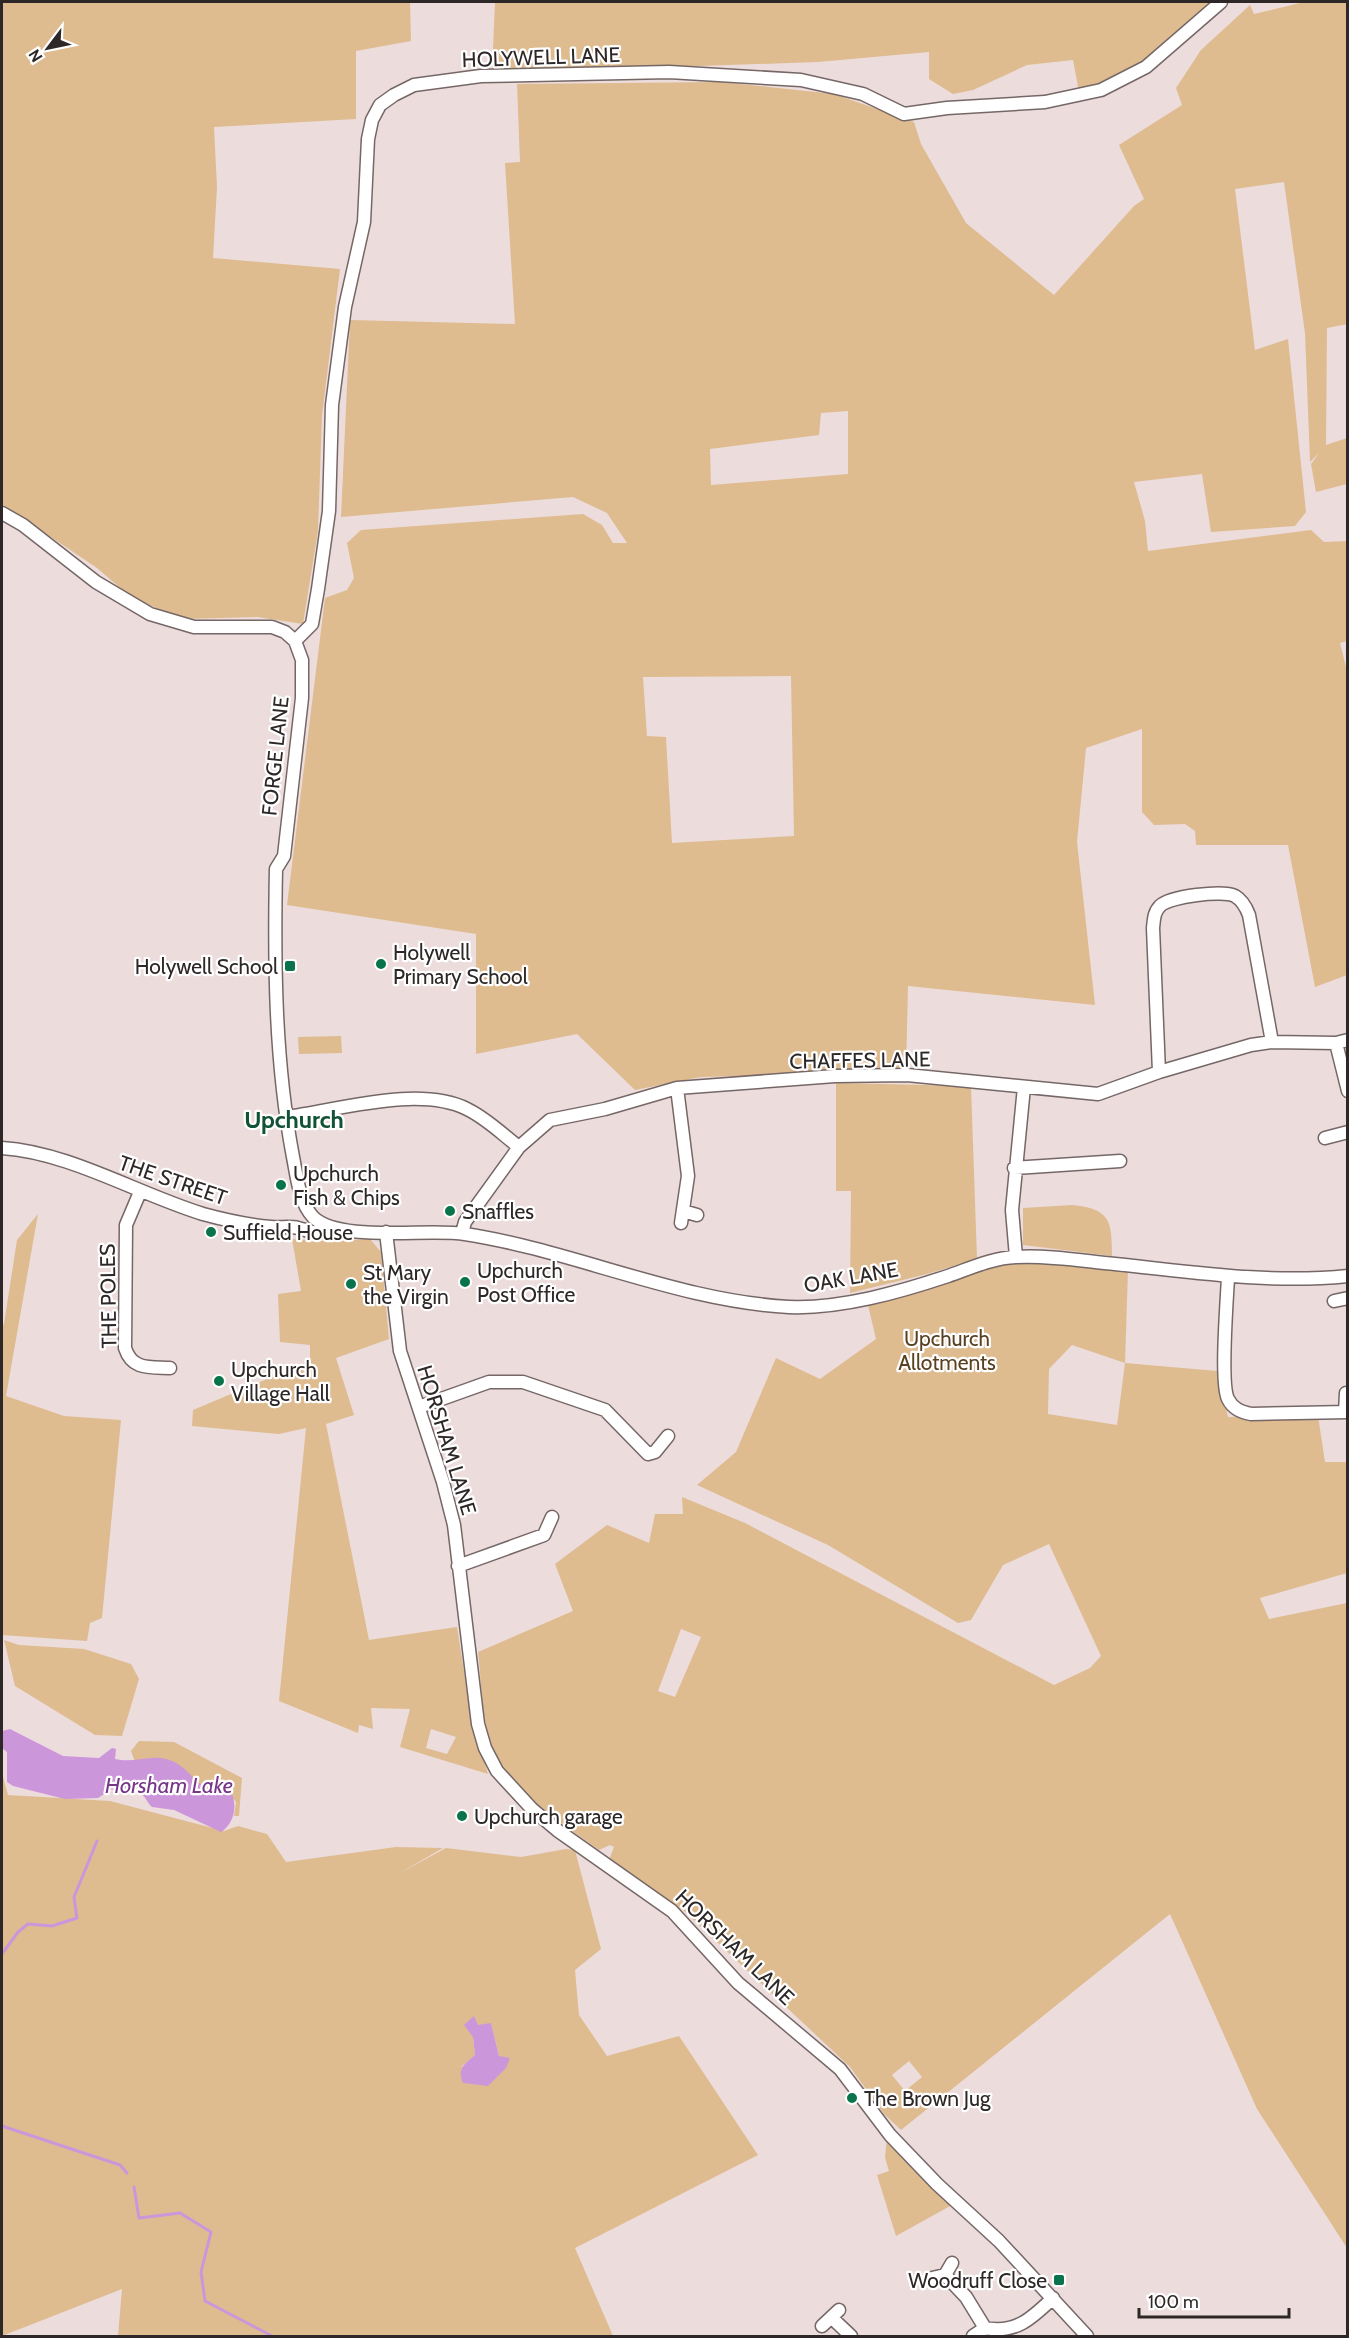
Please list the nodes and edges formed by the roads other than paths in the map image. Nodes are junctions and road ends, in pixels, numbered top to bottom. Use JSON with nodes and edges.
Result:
{"nodes":[{"id":1,"x":1221,"y":2,"type":"edge"},
{"id":2,"x":2,"y":513,"type":"edge"},
{"id":3,"x":295,"y":641,"type":"junction"},
{"id":4,"x":1342,"y":1041,"type":"edge"},
{"id":5,"x":1272,"y":1042,"type":"junction"},
{"id":6,"x":1160,"y":1072,"type":"junction"},
{"id":7,"x":1024,"y":1087,"type":"junction"},
{"id":8,"x":677,"y":1088,"type":"junction"},
{"id":9,"x":1347,"y":1091,"type":"edge"},
{"id":10,"x":286,"y":1117,"type":"junction"},
{"id":11,"x":1347,"y":1132,"type":"edge"},
{"id":12,"x":1324,"y":1138,"type":"dead end"},
{"id":13,"x":519,"y":1147,"type":"junction"},
{"id":14,"x":2,"y":1148,"type":"edge"},
{"id":15,"x":1120,"y":1161,"type":"dead end"},
{"id":16,"x":1014,"y":1168,"type":"junction"},
{"id":17,"x":140,"y":1192,"type":"junction"},
{"id":18,"x":304,"y":1203,"type":"joint"},
{"id":19,"x":697,"y":1215,"type":"dead end"},
{"id":20,"x":313,"y":1216,"type":"junction"},
{"id":21,"x":299,"y":1228,"type":"junction"},
{"id":22,"x":333,"y":1228,"type":"junction"},
{"id":23,"x":386,"y":1232,"type":"junction"},
{"id":24,"x":462,"y":1233,"type":"junction"},
{"id":25,"x":1016,"y":1257,"type":"junction"},
{"id":26,"x":1228,"y":1276,"type":"junction"},
{"id":27,"x":1347,"y":1276,"type":"edge"},
{"id":28,"x":1347,"y":1298,"type":"edge"},
{"id":29,"x":1334,"y":1300,"type":"dead end"},
{"id":30,"x":170,"y":1368,"type":"dead end"},
{"id":31,"x":1346,"y":1393,"type":"dead end"},
{"id":32,"x":419,"y":1407,"type":"junction"},
{"id":33,"x":1346,"y":1412,"type":"edge"},
{"id":34,"x":668,"y":1436,"type":"dead end"},
{"id":35,"x":552,"y":1517,"type":"dead end"},
{"id":36,"x":458,"y":1566,"type":"junction"},
{"id":37,"x":952,"y":2263,"type":"dead end"},
{"id":38,"x":945,"y":2275,"type":"junction"},
{"id":39,"x":932,"y":2278,"type":"dead end"},
{"id":40,"x":1053,"y":2298,"type":"junction"},
{"id":41,"x":822,"y":2326,"type":"dead end"},
{"id":42,"x":985,"y":2328,"type":"junction"},
{"id":43,"x":851,"y":2337,"type":"edge"},
{"id":44,"x":973,"y":2337,"type":"edge"},
{"id":45,"x":1087,"y":2337,"type":"edge"}],
"edges":[{"from":1,"to":3,"type":"street","name":"HOLYWELL LANE"},
{"from":2,"to":3,"type":"street"},
{"from":3,"to":10,"type":"street","name":"FORGE LANE"},
{"from":4,"to":5,"type":"street","name":"CHAFFES LANE"},
{"from":4,"to":9,"type":"street"},
{"from":5,"to":6,"type":"street","name":"CHAFFES LANE"},
{"from":5,"to":6,"type":"street"},
{"from":6,"to":7,"type":"street","name":"CHAFFES LANE"},
{"from":7,"to":8,"type":"street","name":"CHAFFES LANE"},
{"from":7,"to":16,"type":"street"},
{"from":8,"to":13,"type":"street","name":"CHAFFES LANE"},
{"from":8,"to":19,"type":"street"},
{"from":10,"to":13,"type":"street"},
{"from":10,"to":18,"type":"street","name":"FORGE LANE"},
{"from":11,"to":12,"type":"street"},
{"from":13,"to":24,"type":"street","name":"CHAFFES LANE"},
{"from":14,"to":17,"type":"street","name":"THE STREET"},
{"from":15,"to":16,"type":"street"},
{"from":16,"to":25,"type":"street"},
{"from":17,"to":21,"type":"street","name":"THE STREET"},
{"from":17,"to":30,"type":"street","name":"THE POLES"},
{"from":18,"to":20,"type":"street","name":"OAK LANE"},
{"from":20,"to":21,"type":"street"},
{"from":20,"to":22,"type":"street","name":"OAK LANE"},
{"from":21,"to":22,"type":"street","name":"THE STREET"},
{"from":22,"to":23,"type":"street","name":"OAK LANE"},
{"from":23,"to":24,"type":"street","name":"OAK LANE"},
{"from":23,"to":32,"type":"street","name":"HORSHAM LANE"},
{"from":24,"to":25,"type":"street","name":"OAK LANE"},
{"from":25,"to":26,"type":"street","name":"OAK LANE"},
{"from":26,"to":27,"type":"street","name":"OAK LANE"},
{"from":26,"to":33,"type":"street"},
{"from":28,"to":29,"type":"street"},
{"from":31,"to":33,"type":"street"},
{"from":32,"to":34,"type":"street"},
{"from":32,"to":36,"type":"street","name":"HORSHAM LANE"},
{"from":35,"to":36,"type":"street"},
{"from":36,"to":40,"type":"street","name":"HORSHAM LANE"},
{"from":37,"to":38,"type":"street"},
{"from":38,"to":39,"type":"street"},
{"from":38,"to":42,"type":"street"},
{"from":40,"to":42,"type":"street"},
{"from":40,"to":45,"type":"street","name":"HORSHAM LANE"},
{"from":41,"to":43,"type":"street"},
{"from":42,"to":44,"type":"street"}]}
